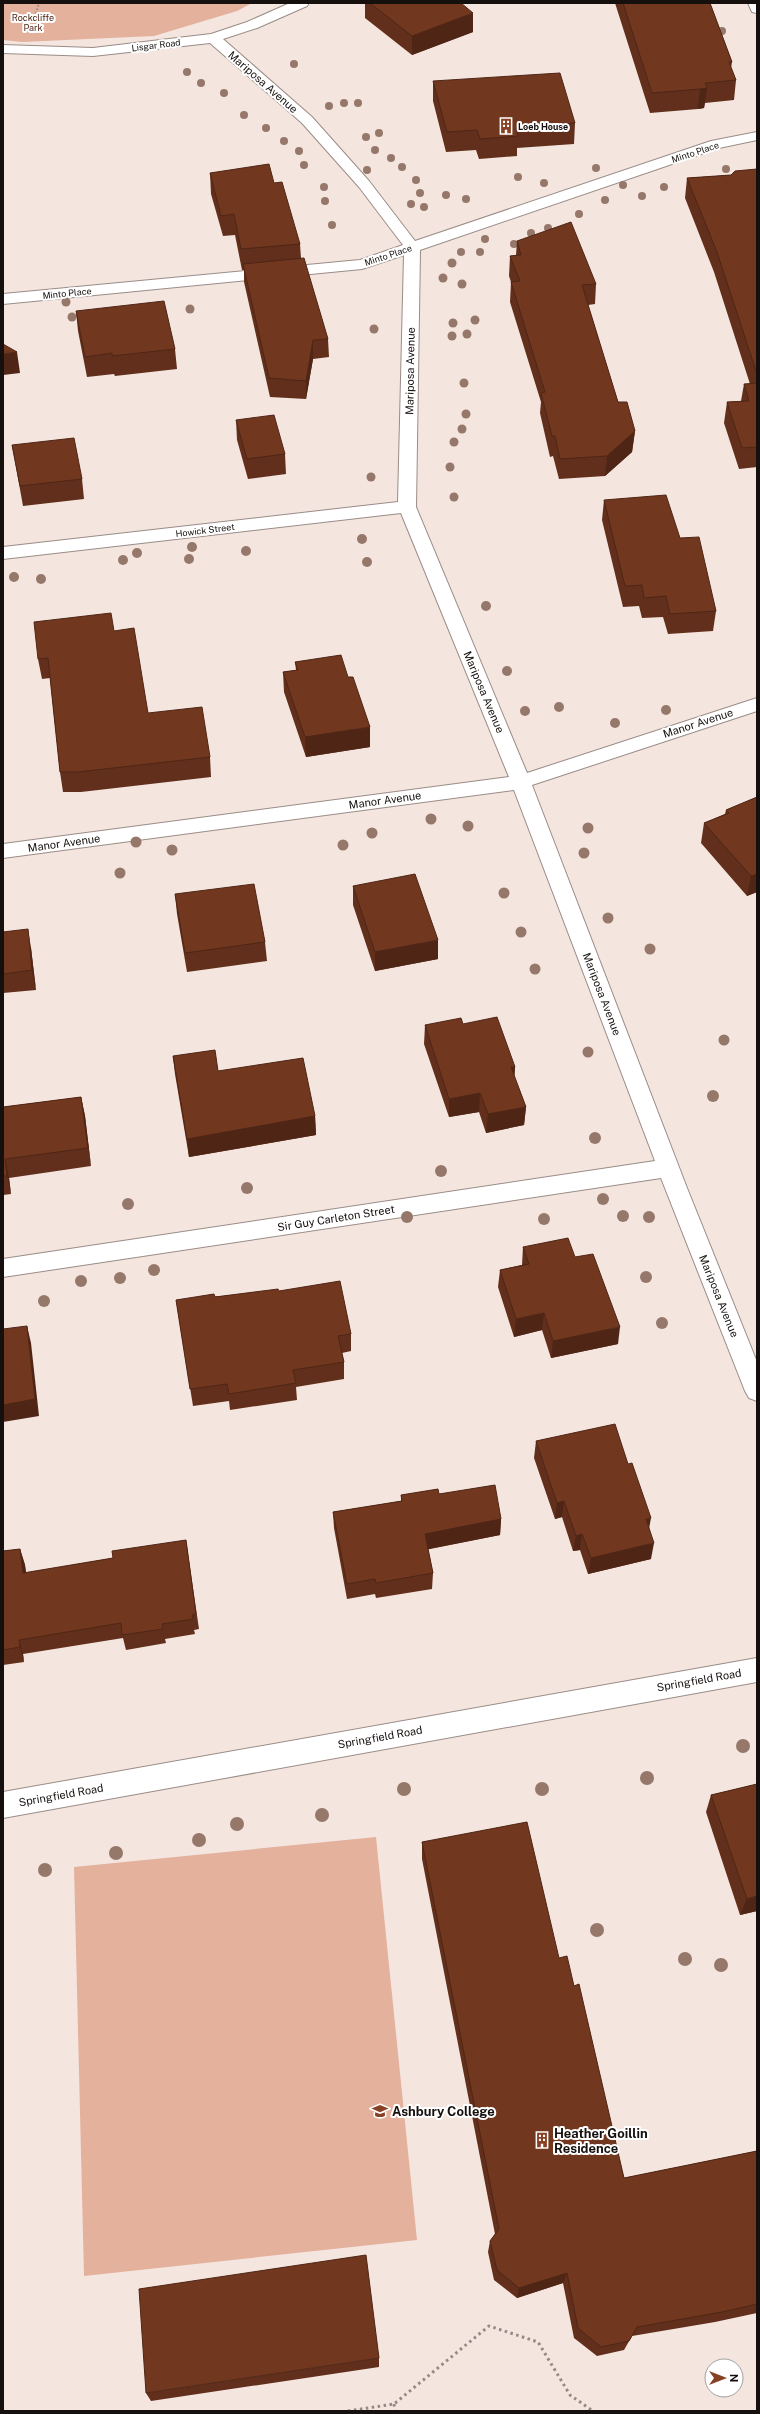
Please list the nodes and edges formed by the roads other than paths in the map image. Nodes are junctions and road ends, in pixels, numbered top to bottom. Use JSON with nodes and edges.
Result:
{"nodes":[{"id":1,"x":302,"y":3,"type":"edge"},
{"id":2,"x":755,"y":3,"type":"edge"},
{"id":3,"x":757,"y":9,"type":"edge"},
{"id":4,"x":213,"y":38,"type":"junction"},
{"id":5,"x":3,"y":49,"type":"edge"},
{"id":6,"x":757,"y":136,"type":"edge"},
{"id":7,"x":412,"y":247,"type":"junction"},
{"id":8,"x":3,"y":299,"type":"edge"},
{"id":9,"x":407,"y":507,"type":"junction"},
{"id":10,"x":3,"y":554,"type":"edge"},
{"id":11,"x":757,"y":704,"type":"edge"},
{"id":12,"x":521,"y":782,"type":"junction"},
{"id":13,"x":3,"y":851,"type":"edge"},
{"id":14,"x":669,"y":1168,"type":"junction"},
{"id":15,"x":3,"y":1268,"type":"edge"},
{"id":16,"x":757,"y":1391,"type":"edge"},
{"id":17,"x":757,"y":1670,"type":"edge"},
{"id":18,"x":3,"y":1805,"type":"edge"}],
"edges":[{"from":1,"to":4,"type":"street","name":"Lisgar Road"},
{"from":2,"to":3,"type":"street"},
{"from":4,"to":5,"type":"street","name":"Lisgar Road"},
{"from":4,"to":7,"type":"street","name":"Mariposa Avenue"},
{"from":6,"to":7,"type":"street","name":"Minto Place"},
{"from":7,"to":8,"type":"street","name":"Minto Place"},
{"from":7,"to":9,"type":"street","name":"Mariposa Avenue"},
{"from":9,"to":10,"type":"street","name":"Howick Street"},
{"from":9,"to":12,"type":"street","name":"Mariposa Avenue"},
{"from":11,"to":12,"type":"street","name":"Manor Avenue"},
{"from":12,"to":13,"type":"street","name":"Manor Avenue"},
{"from":12,"to":14,"type":"street","name":"Mariposa Avenue"},
{"from":14,"to":15,"type":"street","name":"Sir Guy Carleton Street"},
{"from":14,"to":16,"type":"street","name":"Mariposa Avenue"},
{"from":17,"to":18,"type":"street","name":"Springfield Road"}]}
